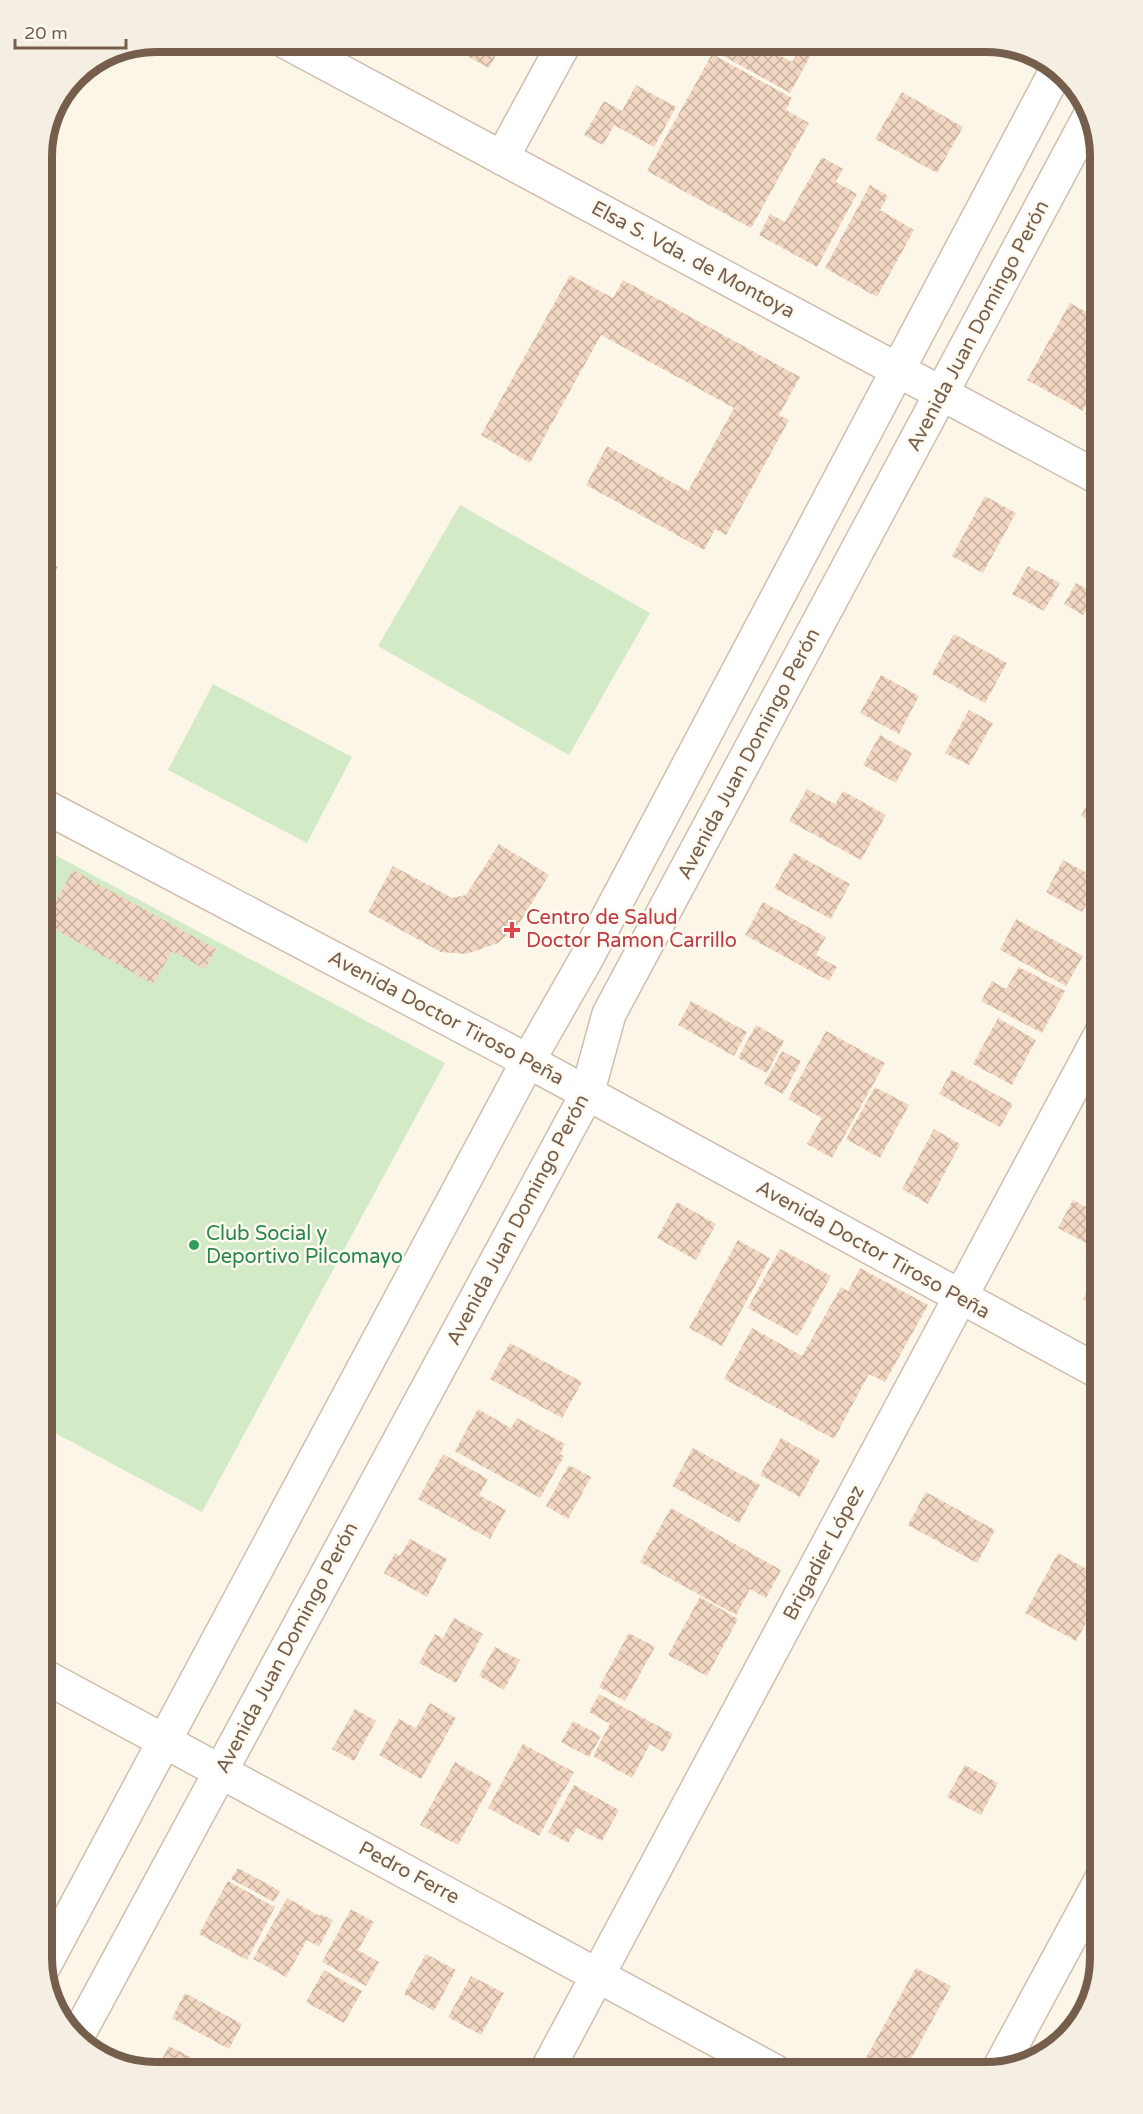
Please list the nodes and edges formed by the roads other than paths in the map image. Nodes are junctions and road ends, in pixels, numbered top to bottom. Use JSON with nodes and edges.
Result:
{"nodes":[{"id":1,"x":305,"y":52,"type":"edge"},
{"id":2,"x":559,"y":52,"type":"edge"},
{"id":3,"x":1053,"y":77,"type":"edge"},
{"id":4,"x":1085,"y":124,"type":"edge"},
{"id":5,"x":502,"y":158,"type":"junction"},
{"id":6,"x":898,"y":370,"type":"junction"},
{"id":7,"x":942,"y":393,"type":"junction"},
{"id":8,"x":1090,"y":473,"type":"edge"},
{"id":9,"x":53,"y":811,"type":"edge"},
{"id":10,"x":1090,"y":1055,"type":"edge"},
{"id":11,"x":528,"y":1061,"type":"junction"},
{"id":12,"x":587,"y":1094,"type":"junction"},
{"id":13,"x":960,"y":1298,"type":"junction"},
{"id":14,"x":1090,"y":1367,"type":"edge"},
{"id":15,"x":52,"y":1680,"type":"edge"},
{"id":16,"x":165,"y":1741,"type":"junction"},
{"id":17,"x":220,"y":1771,"type":"junction"},
{"id":18,"x":1090,"y":1900,"type":"edge"},
{"id":19,"x":52,"y":1951,"type":"edge"},
{"id":20,"x":598,"y":1976,"type":"junction"},
{"id":21,"x":81,"y":2029,"type":"edge"},
{"id":22,"x":1004,"y":2060,"type":"edge"},
{"id":23,"x":552,"y":2061,"type":"edge"},
{"id":24,"x":757,"y":2062,"type":"edge"}],
"edges":[{"from":1,"to":5,"type":"street","name":"Elsa S. Vda. de Montoya"},
{"from":2,"to":5,"type":"street"},
{"from":3,"to":6,"type":"street"},
{"from":4,"to":7,"type":"street","name":"Avenida Juan Domingo Perón"},
{"from":5,"to":6,"type":"street","name":"Elsa S. Vda. de Montoya"},
{"from":6,"to":7,"type":"street","name":"Elsa S. Vda. de Montoya"},
{"from":6,"to":11,"type":"street"},
{"from":7,"to":8,"type":"street","name":"Elsa S. Vda. de Montoya"},
{"from":7,"to":12,"type":"street","name":"Avenida Juan Domingo Perón"},
{"from":9,"to":11,"type":"street","name":"Avenida Doctor Tiroso Peña"},
{"from":10,"to":13,"type":"street","name":"Brigadier López"},
{"from":11,"to":12,"type":"street","name":"Avenida Doctor Tiroso Peña"},
{"from":11,"to":16,"type":"street"},
{"from":12,"to":13,"type":"street","name":"Avenida Doctor Tiroso Peña"},
{"from":12,"to":17,"type":"street","name":"Avenida Juan Domingo Perón"},
{"from":13,"to":14,"type":"street","name":"Avenida Doctor Tiroso Peña"},
{"from":13,"to":20,"type":"street","name":"Brigadier López"},
{"from":15,"to":16,"type":"street","name":"Pedro Ferre"},
{"from":16,"to":17,"type":"street","name":"Pedro Ferre"},
{"from":16,"to":19,"type":"street"},
{"from":17,"to":20,"type":"street","name":"Pedro Ferre"},
{"from":17,"to":21,"type":"street","name":"Avenida Juan Domingo Perón"},
{"from":18,"to":22,"type":"street"},
{"from":20,"to":23,"type":"street","name":"Brigadier López"},
{"from":20,"to":24,"type":"street","name":"Pedro Ferre"}]}
